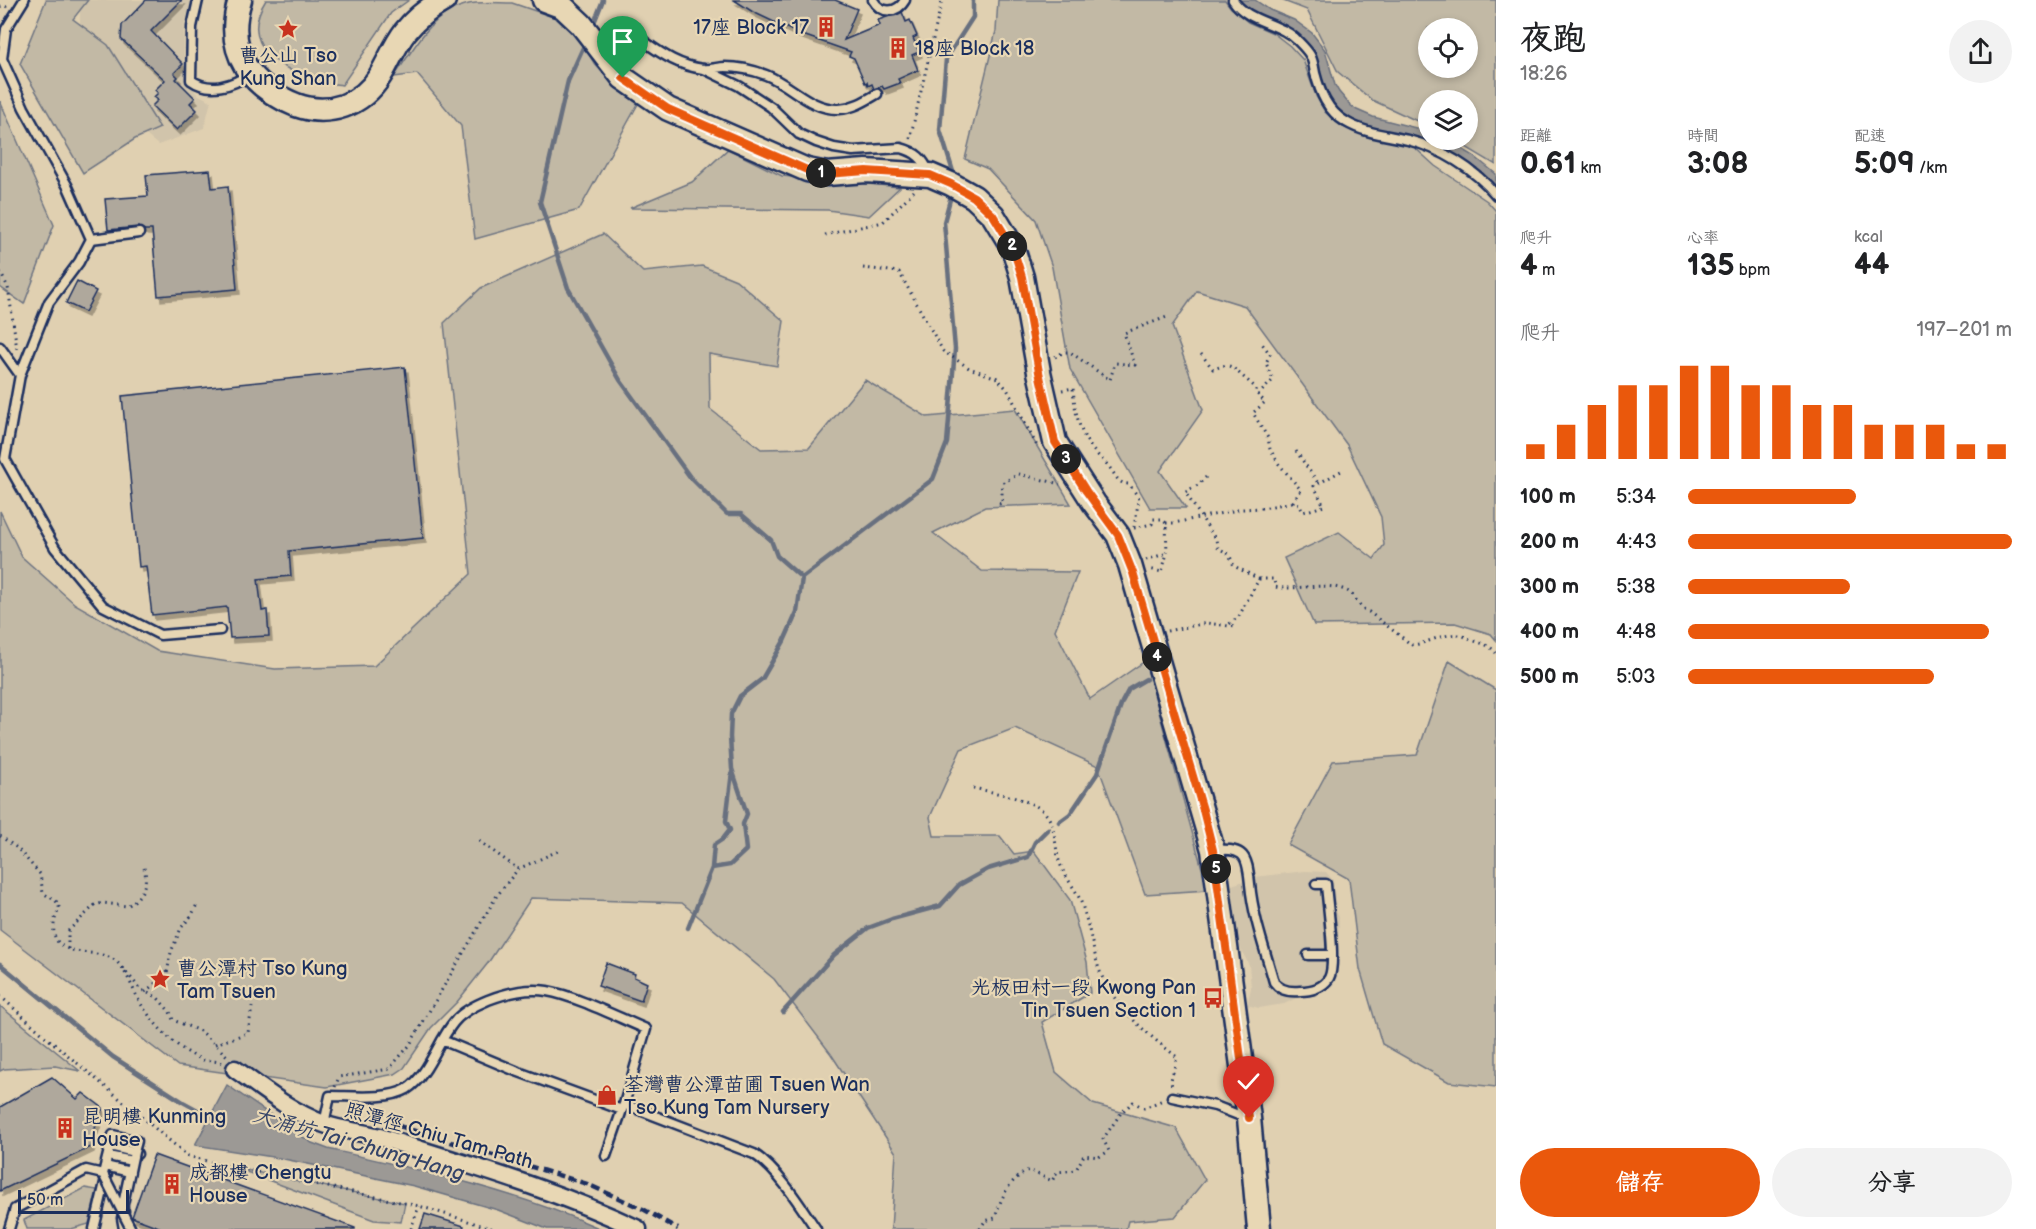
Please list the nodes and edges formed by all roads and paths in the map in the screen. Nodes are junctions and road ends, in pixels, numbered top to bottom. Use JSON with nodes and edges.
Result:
{"nodes":[{"id":1,"x":24,"y":0,"type":"edge"},
{"id":2,"x":198,"y":0,"type":"edge"},
{"id":3,"x":240,"y":0,"type":"edge"},
{"id":4,"x":444,"y":0,"type":"edge"},
{"id":5,"x":873,"y":0,"type":"edge"},
{"id":6,"x":904,"y":0,"type":"edge"},
{"id":7,"x":942,"y":0,"type":"edge"},
{"id":8,"x":1233,"y":0,"type":"edge"},
{"id":9,"x":557,"y":2,"type":"edge"},
{"id":10,"x":645,"y":42,"type":"dead end"},
{"id":11,"x":704,"y":69,"type":"junction"},
{"id":12,"x":250,"y":73,"type":"junction"},
{"id":13,"x":877,"y":94,"type":"dead end"},
{"id":14,"x":908,"y":150,"type":"junction"},
{"id":15,"x":930,"y":175,"type":"junction"},
{"id":16,"x":1496,"y":195,"type":"edge"},
{"id":17,"x":139,"y":233,"type":"dead end"},
{"id":18,"x":825,"y":235,"type":"dead end"},
{"id":19,"x":91,"y":239,"type":"junction"},
{"id":20,"x":863,"y":268,"type":"dead end"},
{"id":21,"x":0,"y":272,"type":"edge"},
{"id":22,"x":1167,"y":317,"type":"dead end"},
{"id":23,"x":1260,"y":341,"type":"dead end"},
{"id":24,"x":0,"y":347,"type":"edge"},
{"id":25,"x":1200,"y":354,"type":"dead end"},
{"id":26,"x":20,"y":375,"type":"junction"},
{"id":27,"x":1042,"y":382,"type":"junction"},
{"id":28,"x":1258,"y":396,"type":"junction"},
{"id":29,"x":1055,"y":442,"type":"junction"},
{"id":30,"x":1296,"y":451,"type":"dead end"},
{"id":31,"x":1341,"y":471,"type":"dead end"},
{"id":32,"x":1206,"y":477,"type":"dead end"},
{"id":33,"x":1318,"y":483,"type":"junction"},
{"id":34,"x":1086,"y":491,"type":"junction"},
{"id":35,"x":1293,"y":502,"type":"junction"},
{"id":36,"x":999,"y":504,"type":"dead end"},
{"id":37,"x":1202,"y":517,"type":"junction"},
{"id":38,"x":1166,"y":523,"type":"junction"},
{"id":39,"x":1152,"y":524,"type":"dead end"},
{"id":40,"x":1134,"y":528,"type":"dead end"},
{"id":41,"x":1162,"y":572,"type":"dead end"},
{"id":42,"x":1259,"y":579,"type":"junction"},
{"id":43,"x":1227,"y":626,"type":"junction"},
{"id":44,"x":1236,"y":627,"type":"dead end"},
{"id":45,"x":220,"y":630,"type":"dead end"},
{"id":46,"x":1151,"y":636,"type":"junction"},
{"id":47,"x":1496,"y":653,"type":"edge"},
{"id":48,"x":973,"y":788,"type":"dead end"},
{"id":49,"x":0,"y":836,"type":"edge"},
{"id":50,"x":479,"y":841,"type":"dead end"},
{"id":51,"x":1213,"y":850,"type":"junction"},
{"id":52,"x":558,"y":851,"type":"dead end"},
{"id":53,"x":144,"y":868,"type":"dead end"},
{"id":54,"x":518,"y":869,"type":"junction"},
{"id":55,"x":1316,"y":884,"type":"dead end"},
{"id":56,"x":198,"y":902,"type":"dead end"},
{"id":57,"x":68,"y":949,"type":"junction"},
{"id":58,"x":1308,"y":955,"type":"dead end"},
{"id":59,"x":1331,"y":955,"type":"junction"},
{"id":60,"x":121,"y":967,"type":"junction"},
{"id":61,"x":145,"y":992,"type":"junction"},
{"id":62,"x":0,"y":996,"type":"edge"},
{"id":63,"x":252,"y":1007,"type":"dead end"},
{"id":64,"x":442,"y":1040,"type":"junction"},
{"id":65,"x":215,"y":1044,"type":"junction"},
{"id":66,"x":234,"y":1068,"type":"junction"},
{"id":67,"x":330,"y":1096,"type":"junction"},
{"id":68,"x":1172,"y":1097,"type":"junction"},
{"id":69,"x":623,"y":1107,"type":"junction"},
{"id":70,"x":1249,"y":1118,"type":"junction"},
{"id":71,"x":324,"y":1124,"type":"junction"},
{"id":72,"x":109,"y":1151,"type":"junction"},
{"id":73,"x":606,"y":1156,"type":"dead end"},
{"id":74,"x":133,"y":1157,"type":"junction"},
{"id":75,"x":104,"y":1170,"type":"junction"},
{"id":76,"x":130,"y":1172,"type":"junction"},
{"id":77,"x":419,"y":1206,"type":"junction"},
{"id":78,"x":122,"y":1209,"type":"junction"},
{"id":79,"x":9,"y":1229,"type":"edge"},
{"id":80,"x":94,"y":1229,"type":"edge"},
{"id":81,"x":124,"y":1229,"type":"edge"},
{"id":82,"x":130,"y":1229,"type":"edge"},
{"id":83,"x":411,"y":1229,"type":"edge"},
{"id":84,"x":494,"y":1229,"type":"edge"},
{"id":85,"x":638,"y":1229,"type":"edge"},
{"id":86,"x":816,"y":1229,"type":"edge"},
{"id":87,"x":980,"y":1229,"type":"edge"},
{"id":88,"x":1258,"y":1229,"type":"edge"}],
"edges":[{"from":1,"to":19,"type":"lane"},
{"from":2,"to":12,"type":"lane"},
{"from":3,"to":12,"type":"main road"},
{"from":4,"to":12,"type":"main road"},
{"from":5,"to":6,"type":"lane"},
{"from":7,"to":14,"type":"path"},
{"from":8,"to":16,"type":"lane"},
{"from":9,"to":15,"type":"main road"},
{"from":10,"to":11,"type":"lane"},
{"from":11,"to":13,"type":"lane"},
{"from":11,"to":14,"type":"lane"},
{"from":14,"to":15,"type":"lane"},
{"from":15,"to":18,"type":"path"},
{"from":15,"to":27,"type":"main road"},
{"from":17,"to":19,"type":"lane"},
{"from":19,"to":26,"type":"lane"},
{"from":20,"to":29,"type":"path"},
{"from":21,"to":26,"type":"path"},
{"from":22,"to":27,"type":"path"},
{"from":23,"to":28,"type":"path"},
{"from":24,"to":26,"type":"lane"},
{"from":25,"to":28,"type":"path"},
{"from":26,"to":45,"type":"lane"},
{"from":27,"to":29,"type":"main road"},
{"from":27,"to":40,"type":"path"},
{"from":28,"to":35,"type":"path"},
{"from":29,"to":34,"type":"main road"},
{"from":30,"to":33,"type":"path"},
{"from":31,"to":33,"type":"path"},
{"from":32,"to":37,"type":"path"},
{"from":33,"to":35,"type":"path"},
{"from":34,"to":36,"type":"path"},
{"from":34,"to":46,"type":"main road"},
{"from":35,"to":37,"type":"path"},
{"from":37,"to":38,"type":"path"},
{"from":37,"to":42,"type":"path"},
{"from":38,"to":39,"type":"path"},
{"from":38,"to":41,"type":"path"},
{"from":42,"to":43,"type":"path"},
{"from":42,"to":47,"type":"path"},
{"from":43,"to":44,"type":"path"},
{"from":43,"to":46,"type":"path"},
{"from":46,"to":51,"type":"main road"},
{"from":48,"to":68,"type":"path"},
{"from":49,"to":57,"type":"path"},
{"from":50,"to":54,"type":"path"},
{"from":51,"to":59,"type":"lane"},
{"from":51,"to":70,"type":"main road"},
{"from":52,"to":54,"type":"path"},
{"from":53,"to":57,"type":"path"},
{"from":54,"to":67,"type":"path"},
{"from":55,"to":59,"type":"lane"},
{"from":56,"to":61,"type":"path"},
{"from":57,"to":60,"type":"path"},
{"from":58,"to":59,"type":"lane"},
{"from":60,"to":61,"type":"path"},
{"from":60,"to":66,"type":"path"},
{"from":61,"to":65,"type":"path"},
{"from":62,"to":77,"type":"path"},
{"from":63,"to":65,"type":"path"},
{"from":64,"to":67,"type":"lane"},
{"from":64,"to":69,"type":"lane"},
{"from":64,"to":69,"type":"lane"},
{"from":65,"to":66,"type":"path"},
{"from":66,"to":71,"type":"street","name":"照潭徑 Chiu Tam Path"},
{"from":67,"to":71,"type":"lane"},
{"from":68,"to":70,"type":"lane"},
{"from":68,"to":87,"type":"path"},
{"from":69,"to":73,"type":"lane"},
{"from":69,"to":86,"type":"lane"},
{"from":70,"to":88,"type":"main road"},
{"from":71,"to":85,"type":"street","name":"照潭徑 Chiu Tam Path"},
{"from":72,"to":74,"type":"lane","bridge":true},
{"from":72,"to":74,"type":"lane","bridge":true},
{"from":72,"to":75,"type":"lane","bridge":true},
{"from":74,"to":76,"type":"lane","bridge":true},
{"from":75,"to":76,"type":"lane","bridge":true},
{"from":75,"to":78,"type":"lane","bridge":true},
{"from":75,"to":79,"type":"lane","bridge":true},
{"from":76,"to":78,"type":"lane","bridge":true},
{"from":77,"to":83,"type":"path"},
{"from":77,"to":84,"type":"path"},
{"from":78,"to":82,"type":"lane","bridge":true},
{"from":80,"to":81,"type":"lane"}]}
